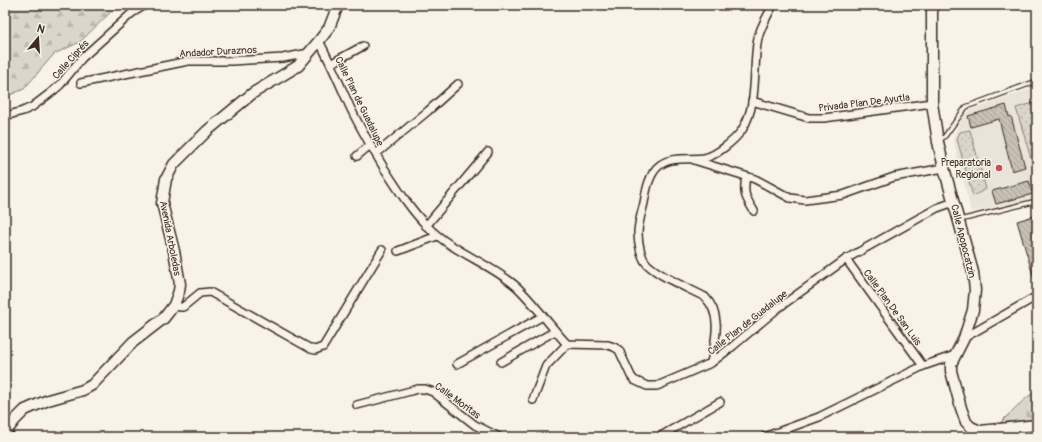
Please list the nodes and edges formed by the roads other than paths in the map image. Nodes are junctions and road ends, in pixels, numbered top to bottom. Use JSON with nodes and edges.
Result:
{"nodes":[{"id":1,"x":144,"y":5,"type":"edge"},
{"id":2,"x":338,"y":5,"type":"edge"},
{"id":3,"x":773,"y":5,"type":"edge"},
{"id":4,"x":932,"y":5,"type":"edge"},
{"id":5,"x":319,"y":41,"type":"junction"},
{"id":6,"x":363,"y":46,"type":"dead end"},
{"id":7,"x":310,"y":53,"type":"junction"},
{"id":8,"x":332,"y":63,"type":"junction"},
{"id":9,"x":1037,"y":81,"type":"edge"},
{"id":10,"x":81,"y":83,"type":"dead end"},
{"id":11,"x":458,"y":84,"type":"dead end"},
{"id":12,"x":752,"y":101,"type":"junction"},
{"id":13,"x":932,"y":103,"type":"junction"},
{"id":14,"x":5,"y":116,"type":"edge"},
{"id":15,"x":938,"y":142,"type":"junction"},
{"id":16,"x":370,"y":145,"type":"junction"},
{"id":17,"x":488,"y":152,"type":"dead end"},
{"id":18,"x":376,"y":154,"type":"junction"},
{"id":19,"x":357,"y":156,"type":"dead end"},
{"id":20,"x":691,"y":159,"type":"junction"},
{"id":21,"x":944,"y":168,"type":"junction"},
{"id":22,"x":746,"y":177,"type":"junction"},
{"id":23,"x":954,"y":202,"type":"junction"},
{"id":24,"x":1037,"y":202,"type":"edge"},
{"id":25,"x":754,"y":211,"type":"dead end"},
{"id":26,"x":959,"y":220,"type":"junction"},
{"id":27,"x":426,"y":226,"type":"junction"},
{"id":28,"x":437,"y":236,"type":"junction"},
{"id":29,"x":382,"y":250,"type":"dead end"},
{"id":30,"x":398,"y":251,"type":"dead end"},
{"id":31,"x":846,"y":259,"type":"junction"},
{"id":32,"x":1037,"y":296,"type":"edge"},
{"id":33,"x":174,"y":305,"type":"junction"},
{"id":34,"x":543,"y":316,"type":"junction"},
{"id":35,"x":555,"y":331,"type":"junction"},
{"id":36,"x":964,"y":338,"type":"junction"},
{"id":37,"x":567,"y":344,"type":"junction"},
{"id":38,"x":956,"y":354,"type":"junction"},
{"id":39,"x":501,"y":362,"type":"dead end"},
{"id":40,"x":711,"y":363,"type":"junction"},
{"id":41,"x":457,"y":364,"type":"dead end"},
{"id":42,"x":923,"y":366,"type":"junction"},
{"id":43,"x":533,"y":400,"type":"dead end"},
{"id":44,"x":720,"y":402,"type":"dead end"},
{"id":45,"x":357,"y":405,"type":"dead end"},
{"id":46,"x":1037,"y":426,"type":"edge"},
{"id":47,"x":5,"y":433,"type":"edge"},
{"id":48,"x":499,"y":437,"type":"edge"},
{"id":49,"x":659,"y":437,"type":"edge"},
{"id":50,"x":764,"y":437,"type":"edge"}],
"edges":[{"from":1,"to":14,"type":"street","name":"Calle Ciprés"},
{"from":2,"to":5,"type":"main road","name":"Avenida Arboledas"},
{"from":3,"to":12,"type":"street"},
{"from":4,"to":13,"type":"main road","name":"Calle Apopocatzin"},
{"from":5,"to":7,"type":"main road","name":"Avenida Arboledas"},
{"from":5,"to":8,"type":"street","name":"Calle Plan de Guadalupe"},
{"from":6,"to":8,"type":"street"},
{"from":7,"to":10,"type":"street","name":"Andador Duraznos"},
{"from":7,"to":33,"type":"main road","name":"Avenida Arboledas"},
{"from":8,"to":16,"type":"street","name":"Calle Plan de Guadalupe"},
{"from":9,"to":15,"type":"lane"},
{"from":11,"to":18,"type":"street"},
{"from":12,"to":13,"type":"street","name":"Privada Plan De Ayutla"},
{"from":12,"to":20,"type":"street"},
{"from":13,"to":15,"type":"main road","name":"Calle Apopocatzin"},
{"from":15,"to":21,"type":"main road","name":"Calle Apopocatzin"},
{"from":16,"to":18,"type":"street","name":"Calle Plan de Guadalupe"},
{"from":16,"to":19,"type":"street"},
{"from":17,"to":27,"type":"street"},
{"from":18,"to":27,"type":"street","name":"Calle Plan de Guadalupe"},
{"from":20,"to":22,"type":"street"},
{"from":20,"to":40,"type":"street"},
{"from":21,"to":22,"type":"street"},
{"from":21,"to":23,"type":"main road","name":"Calle Apopocatzin"},
{"from":22,"to":25,"type":"street"},
{"from":23,"to":26,"type":"main road","name":"Calle Apopocatzin"},
{"from":23,"to":31,"type":"street","name":"Calle Plan de Guadalupe"},
{"from":24,"to":26,"type":"lane"},
{"from":26,"to":36,"type":"main road","name":"Calle Apopocatzin"},
{"from":27,"to":28,"type":"street","name":"Calle Plan de Guadalupe"},
{"from":28,"to":30,"type":"street"},
{"from":28,"to":34,"type":"street","name":"Calle Plan de Guadalupe"},
{"from":29,"to":33,"type":"street"},
{"from":31,"to":40,"type":"street","name":"Calle Plan de Guadalupe"},
{"from":31,"to":42,"type":"street","name":"Calle Plan De San Luis"},
{"from":32,"to":36,"type":"street"},
{"from":33,"to":47,"type":"main road","name":"Avenida Arboledas"},
{"from":34,"to":35,"type":"street","name":"Calle Plan de Guadalupe"},
{"from":34,"to":41,"type":"street"},
{"from":35,"to":37,"type":"street","name":"Calle Plan de Guadalupe"},
{"from":35,"to":39,"type":"street"},
{"from":36,"to":38,"type":"main road","name":"Calle Apopocatzin"},
{"from":37,"to":40,"type":"street","name":"Calle Plan de Guadalupe"},
{"from":37,"to":43,"type":"street"},
{"from":38,"to":42,"type":"street"},
{"from":38,"to":46,"type":"main road","name":"Calle Apopocatzin"},
{"from":42,"to":50,"type":"street"},
{"from":44,"to":49,"type":"street"},
{"from":45,"to":48,"type":"street","name":"Calle Moritas"}]}
